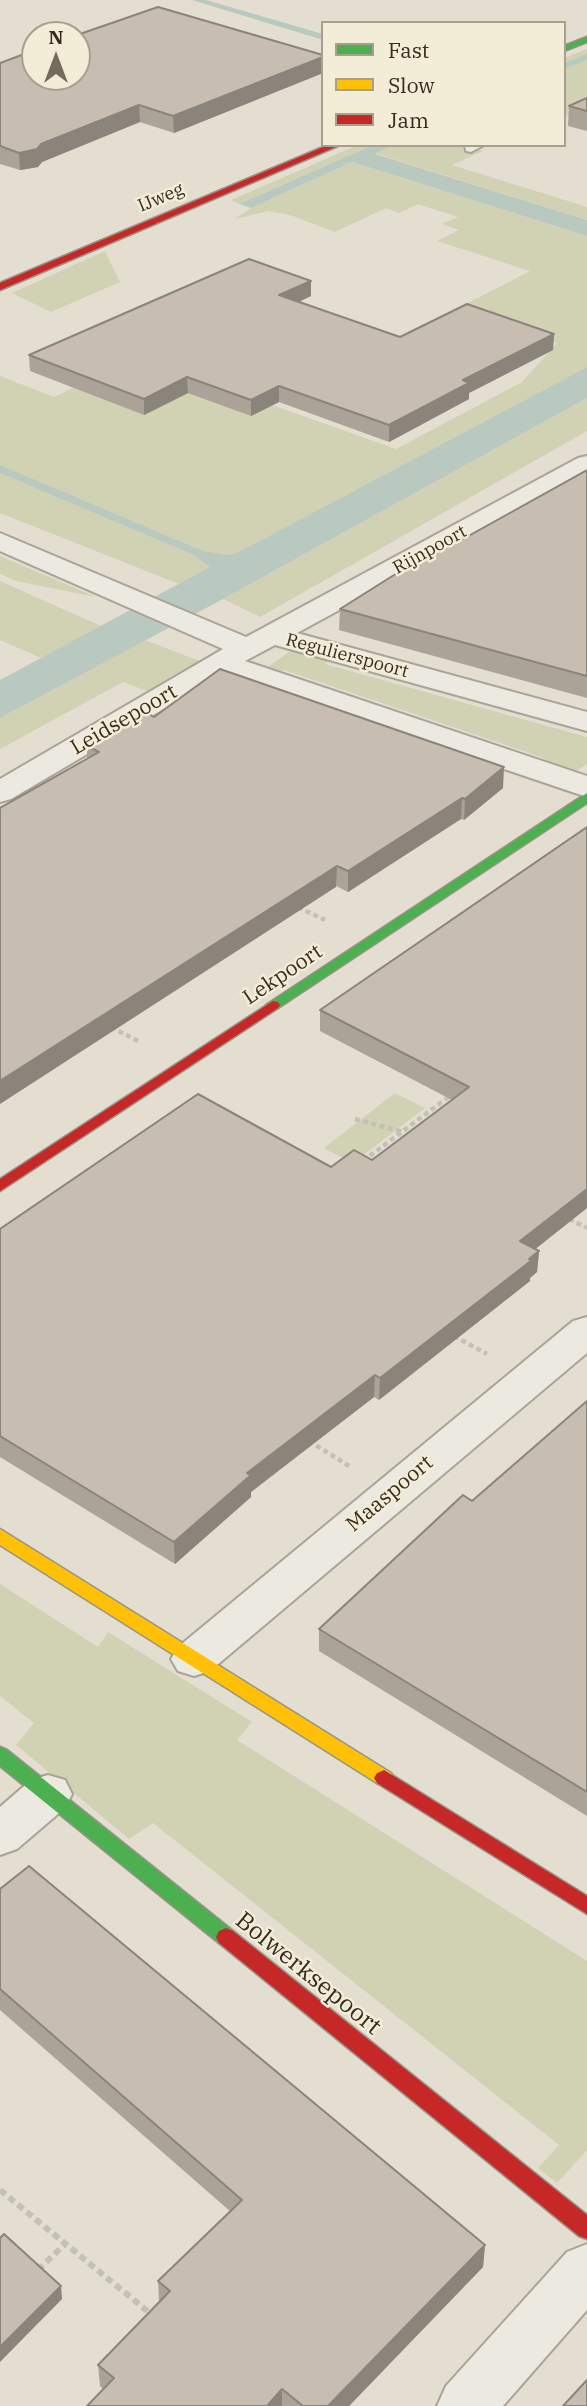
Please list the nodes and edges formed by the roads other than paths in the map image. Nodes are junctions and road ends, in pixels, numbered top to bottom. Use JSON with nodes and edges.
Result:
{"nodes":[{"id":1,"x":587,"y":39,"type":"edge"},
{"id":2,"x":566,"y":48,"type":"edge"},
{"id":3,"x":331,"y":147,"type":"edge"},
{"id":4,"x":0,"y":287,"type":"edge"},
{"id":5,"x":587,"y":464,"type":"edge"},
{"id":6,"x":0,"y":541,"type":"edge"},
{"id":7,"x":261,"y":642,"type":"junction"},
{"id":8,"x":219,"y":649,"type":"junction"},
{"id":9,"x":587,"y":722,"type":"edge"},
{"id":10,"x":587,"y":788,"type":"edge"},
{"id":11,"x":0,"y":792,"type":"edge"},
{"id":12,"x":587,"y":797,"type":"edge"},
{"id":13,"x":0,"y":1186,"type":"edge"},
{"id":14,"x":587,"y":1331,"type":"edge"},
{"id":15,"x":0,"y":1536,"type":"edge"},
{"id":16,"x":194,"y":1659,"type":"junction"},
{"id":17,"x":0,"y":1755,"type":"edge"},
{"id":18,"x":48,"y":1794,"type":"junction"},
{"id":19,"x":0,"y":1835,"type":"edge"},
{"id":20,"x":587,"y":1906,"type":"edge"},
{"id":21,"x":587,"y":2229,"type":"edge"},
{"id":22,"x":587,"y":2270,"type":"edge"},
{"id":23,"x":466,"y":2406,"type":"edge"}],
"edges":[{"from":1,"to":2,"type":"street"},
{"from":3,"to":4,"type":"street","name":"IJweg"},
{"from":5,"to":7,"type":"street","name":"Rijnpoort"},
{"from":6,"to":8,"type":"street"},
{"from":7,"to":8,"type":"street","name":"Leidsepoort"},
{"from":7,"to":9,"type":"street","name":"Regulierspoort"},
{"from":8,"to":10,"type":"street"},
{"from":8,"to":11,"type":"street","name":"Leidsepoort"},
{"from":12,"to":13,"type":"street","name":"Lekpoort"},
{"from":14,"to":16,"type":"street","name":"Maaspoort"},
{"from":15,"to":16,"type":"street"},
{"from":16,"to":20,"type":"street"},
{"from":17,"to":18,"type":"street","name":"Bolwerksepoort"},
{"from":18,"to":19,"type":"street"},
{"from":18,"to":21,"type":"street","name":"Bolwerksepoort"},
{"from":22,"to":23,"type":"street"}]}
